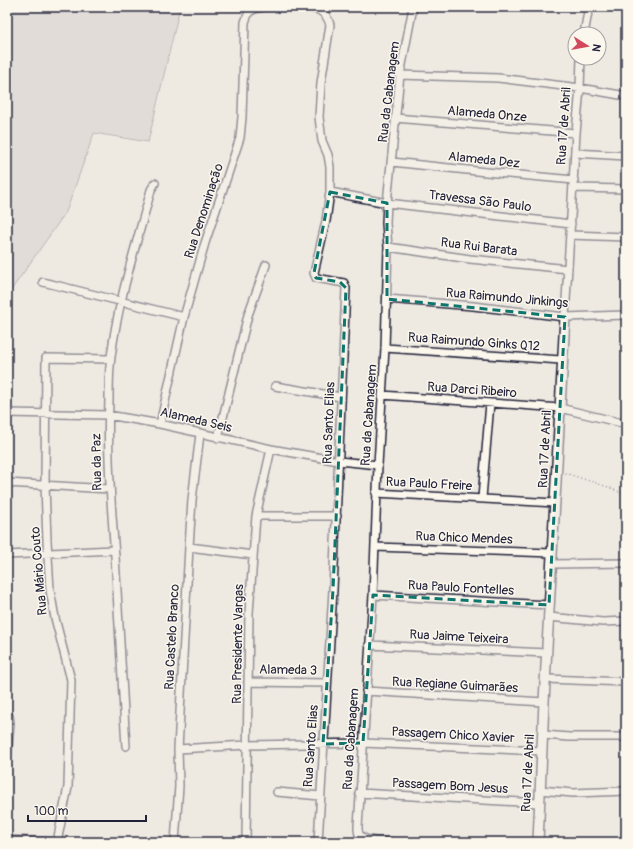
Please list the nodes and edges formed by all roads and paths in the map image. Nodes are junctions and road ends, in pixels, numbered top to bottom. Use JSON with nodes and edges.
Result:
{"nodes":[{"id":1,"x":413,"y":7,"type":"edge"},
{"id":2,"x":587,"y":7,"type":"edge"},
{"id":3,"x":585,"y":26,"type":"edge"},
{"id":4,"x":330,"y":31,"type":"joint"},
{"id":5,"x":581,"y":66,"type":"edge"},
{"id":6,"x":400,"y":75,"type":"junction"},
{"id":7,"x":580,"y":88,"type":"junction"},
{"id":8,"x":626,"y":96,"type":"edge"},
{"id":9,"x":395,"y":118,"type":"junction"},
{"id":10,"x":576,"y":133,"type":"junction"},
{"id":11,"x":575,"y":153,"type":"junction"},
{"id":12,"x":626,"y":156,"type":"edge"},
{"id":13,"x":392,"y":162,"type":"junction"},
{"id":14,"x":574,"y":180,"type":"junction"},
{"id":15,"x":155,"y":183,"type":"dead end"},
{"id":16,"x":573,"y":188,"type":"junction"},
{"id":17,"x":626,"y":189,"type":"edge"},
{"id":18,"x":330,"y":192,"type":"junction"},
{"id":19,"x":387,"y":203,"type":"junction"},
{"id":20,"x":571,"y":224,"type":"junction"},
{"id":21,"x":570,"y":235,"type":"junction"},
{"id":22,"x":626,"y":237,"type":"edge"},
{"id":23,"x":388,"y":246,"type":"junction"},
{"id":24,"x":266,"y":265,"type":"dead end"},
{"id":25,"x":568,"y":269,"type":"junction"},
{"id":26,"x":43,"y":282,"type":"dead end"},
{"id":27,"x":387,"y":299,"type":"junction"},
{"id":28,"x":120,"y":301,"type":"junction"},
{"id":29,"x":626,"y":315,"type":"edge"},
{"id":30,"x":184,"y":317,"type":"junction"},
{"id":31,"x":565,"y":317,"type":"junction"},
{"id":32,"x":385,"y":348,"type":"junction"},
{"id":33,"x":110,"y":359,"type":"junction"},
{"id":34,"x":561,"y":360,"type":"junction"},
{"id":35,"x":275,"y":386,"type":"dead end"},
{"id":36,"x":382,"y":395,"type":"junction"},
{"id":37,"x":341,"y":397,"type":"junction"},
{"id":38,"x":490,"y":403,"type":"junction"},
{"id":39,"x":560,"y":408,"type":"junction"},
{"id":40,"x":7,"y":413,"type":"edge"},
{"id":41,"x":46,"y":414,"type":"junction"},
{"id":42,"x":108,"y":415,"type":"junction"},
{"id":43,"x":160,"y":424,"type":"junction"},
{"id":44,"x":626,"y":424,"type":"edge"},
{"id":45,"x":200,"y":434,"type":"junction"},
{"id":46,"x":218,"y":438,"type":"junction"},
{"id":47,"x":271,"y":450,"type":"junction"},
{"id":48,"x":339,"y":461,"type":"junction"},
{"id":49,"x":378,"y":465,"type":"junction"},
{"id":50,"x":557,"y":470,"type":"junction"},
{"id":51,"x":7,"y":483,"type":"edge"},
{"id":52,"x":46,"y":485,"type":"junction"},
{"id":53,"x":109,"y":489,"type":"junction"},
{"id":54,"x":376,"y":493,"type":"junction"},
{"id":55,"x":626,"y":495,"type":"edge"},
{"id":56,"x":482,"y":498,"type":"junction"},
{"id":57,"x":555,"y":503,"type":"junction"},
{"id":58,"x":256,"y":516,"type":"junction"},
{"id":59,"x":337,"y":516,"type":"junction"},
{"id":60,"x":189,"y":547,"type":"junction"},
{"id":61,"x":374,"y":547,"type":"junction"},
{"id":62,"x":114,"y":550,"type":"junction"},
{"id":63,"x":48,"y":553,"type":"junction"},
{"id":64,"x":552,"y":553,"type":"junction"},
{"id":65,"x":7,"y":555,"type":"edge"},
{"id":66,"x":253,"y":556,"type":"junction"},
{"id":67,"x":626,"y":563,"type":"edge"},
{"id":68,"x":551,"y":564,"type":"junction"},
{"id":69,"x":373,"y":596,"type":"junction"},
{"id":70,"x":549,"y":604,"type":"junction"},
{"id":71,"x":548,"y":617,"type":"junction"},
{"id":72,"x":626,"y":621,"type":"edge"},
{"id":73,"x":369,"y":645,"type":"junction"},
{"id":74,"x":547,"y":653,"type":"junction"},
{"id":75,"x":546,"y":679,"type":"junction"},
{"id":76,"x":248,"y":682,"type":"junction"},
{"id":77,"x":626,"y":682,"type":"edge"},
{"id":78,"x":327,"y":683,"type":"junction"},
{"id":79,"x":366,"y":691,"type":"junction"},
{"id":80,"x":544,"y":702,"type":"junction"},
{"id":81,"x":7,"y":716,"type":"edge"},
{"id":82,"x":543,"y":735,"type":"junction"},
{"id":83,"x":626,"y":737,"type":"edge"},
{"id":84,"x":323,"y":744,"type":"junction"},
{"id":85,"x":363,"y":744,"type":"junction"},
{"id":86,"x":247,"y":745,"type":"junction"},
{"id":87,"x":126,"y":746,"type":"dead end"},
{"id":88,"x":178,"y":748,"type":"junction"},
{"id":89,"x":542,"y":751,"type":"junction"},
{"id":90,"x":7,"y":758,"type":"edge"},
{"id":91,"x":540,"y":790,"type":"junction"},
{"id":92,"x":626,"y":791,"type":"edge"},
{"id":93,"x":277,"y":792,"type":"dead end"},
{"id":94,"x":359,"y":793,"type":"junction"},
{"id":95,"x":320,"y":796,"type":"junction"},
{"id":96,"x":539,"y":803,"type":"junction"},
{"id":97,"x":10,"y":841,"type":"edge"},
{"id":98,"x":55,"y":842,"type":"edge"},
{"id":99,"x":175,"y":842,"type":"edge"},
{"id":100,"x":246,"y":842,"type":"edge"},
{"id":101,"x":318,"y":842,"type":"edge"},
{"id":102,"x":392,"y":842,"type":"edge"},
{"id":103,"x":538,"y":842,"type":"edge"}],
"edges":[{"from":1,"to":6,"type":"street","name":"Rua da Cabanagem"},
{"from":2,"to":3,"type":"street"},
{"from":4,"to":18,"type":"street","name":"Rua Santo Elias"},
{"from":4,"to":30,"type":"street","name":"Rua Denominação"},
{"from":5,"to":7,"type":"street","name":"Rua 17 de Abril"},
{"from":6,"to":7,"type":"street"},
{"from":6,"to":9,"type":"street","name":"Rua da Cabanagem"},
{"from":7,"to":8,"type":"street"},
{"from":7,"to":10,"type":"street","name":"Rua 17 de Abril"},
{"from":9,"to":10,"type":"street","name":"Alameda Onze"},
{"from":9,"to":13,"type":"street","name":"Rua da Cabanagem"},
{"from":10,"to":11,"type":"street","name":"Rua 17 de Abril"},
{"from":11,"to":12,"type":"street"},
{"from":11,"to":14,"type":"street","name":"Rua 17 de Abril"},
{"from":13,"to":14,"type":"street","name":"Alameda Dez"},
{"from":13,"to":19,"type":"street","name":"Rua da Cabanagem"},
{"from":14,"to":16,"type":"street","name":"Rua 17 de Abril"},
{"from":15,"to":28,"type":"street","name":"Rua da Paz"},
{"from":16,"to":17,"type":"street"},
{"from":16,"to":20,"type":"street","name":"Rua 17 de Abril"},
{"from":18,"to":19,"type":"street","name":"Travessa São Paulo"},
{"from":18,"to":37,"type":"street","name":"Rua Santo Elias"},
{"from":19,"to":20,"type":"street","name":"Travessa São Paulo"},
{"from":19,"to":23,"type":"street","name":"Rua da Cabanagem"},
{"from":20,"to":21,"type":"street","name":"Rua 17 de Abril"},
{"from":21,"to":22,"type":"street"},
{"from":21,"to":25,"type":"street","name":"Rua 17 de Abril"},
{"from":23,"to":25,"type":"street","name":"Rua Rui Barata"},
{"from":23,"to":27,"type":"street","name":"Rua da Cabanagem"},
{"from":24,"to":46,"type":"street"},
{"from":25,"to":31,"type":"street","name":"Rua 17 de Abril"},
{"from":26,"to":28,"type":"street"},
{"from":27,"to":31,"type":"street","name":"Rua Raimundo Jinkings"},
{"from":27,"to":32,"type":"street","name":"Rua da Cabanagem"},
{"from":28,"to":30,"type":"street"},
{"from":28,"to":33,"type":"street","name":"Rua da Paz"},
{"from":29,"to":31,"type":"street","name":"Rua Raimundo Jinkings"},
{"from":30,"to":43,"type":"street","name":"Rua Denominação"},
{"from":31,"to":34,"type":"street","name":"Rua 17 de Abril"},
{"from":32,"to":34,"type":"street","name":"Rua Raimundo Ginks Q12"},
{"from":32,"to":36,"type":"street","name":"Rua da Cabanagem"},
{"from":33,"to":41,"type":"street","name":"Rua Mário Couto"},
{"from":33,"to":42,"type":"street","name":"Rua da Paz"},
{"from":34,"to":39,"type":"street","name":"Rua 17 de Abril"},
{"from":35,"to":37,"type":"street"},
{"from":36,"to":38,"type":"street","name":"Rua Darci Ribeiro"},
{"from":36,"to":49,"type":"street","name":"Rua da Cabanagem"},
{"from":37,"to":48,"type":"street","name":"Rua Santo Elias"},
{"from":38,"to":39,"type":"street","name":"Rua Darci Ribeiro"},
{"from":38,"to":56,"type":"street","name":"Rua Paulo Freire"},
{"from":39,"to":44,"type":"street"},
{"from":39,"to":50,"type":"street","name":"Rua 17 de Abril"},
{"from":40,"to":41,"type":"street","name":"Alameda Seis"},
{"from":41,"to":42,"type":"street","name":"Alameda Seis"},
{"from":41,"to":52,"type":"street","name":"Rua Mário Couto"},
{"from":42,"to":43,"type":"street","name":"Alameda Seis"},
{"from":42,"to":53,"type":"street","name":"Rua da Paz"},
{"from":43,"to":45,"type":"street","name":"Alameda Seis"},
{"from":45,"to":46,"type":"street","name":"Alameda Seis"},
{"from":45,"to":60,"type":"street","name":"Rua Castelo Branco"},
{"from":46,"to":47,"type":"street","name":"Alameda Seis"},
{"from":47,"to":48,"type":"street","name":"Alameda Seis"},
{"from":47,"to":58,"type":"street","name":"Rua Presidente Vargas"},
{"from":48,"to":49,"type":"street","name":"Alameda Seis"},
{"from":48,"to":59,"type":"street","name":"Rua Santo Elias"},
{"from":49,"to":54,"type":"street","name":"Rua da Cabanagem"},
{"from":50,"to":55,"type":"path"},
{"from":50,"to":57,"type":"street","name":"Rua 17 de Abril"},
{"from":51,"to":52,"type":"street"},
{"from":52,"to":53,"type":"street"},
{"from":52,"to":63,"type":"street","name":"Rua Mário Couto"},
{"from":53,"to":62,"type":"street","name":"Rua da Paz"},
{"from":54,"to":56,"type":"street","name":"Rua Paulo Freire"},
{"from":54,"to":61,"type":"street","name":"Rua da Cabanagem"},
{"from":56,"to":57,"type":"street","name":"Rua Paulo Freire"},
{"from":57,"to":64,"type":"street","name":"Rua 17 de Abril"},
{"from":58,"to":59,"type":"street"},
{"from":58,"to":66,"type":"street","name":"Rua Presidente Vargas"},
{"from":59,"to":78,"type":"street","name":"Rua Santo Elias"},
{"from":60,"to":66,"type":"street"},
{"from":60,"to":88,"type":"street","name":"Rua Castelo Branco"},
{"from":61,"to":64,"type":"street","name":"Rua Chico Mendes"},
{"from":61,"to":69,"type":"street","name":"Rua da Cabanagem"},
{"from":62,"to":63,"type":"street"},
{"from":62,"to":87,"type":"street","name":"Rua da Paz"},
{"from":63,"to":65,"type":"street"},
{"from":63,"to":98,"type":"street","name":"Rua Mário Couto"},
{"from":64,"to":68,"type":"street","name":"Rua 17 de Abril"},
{"from":66,"to":76,"type":"street","name":"Rua Presidente Vargas"},
{"from":67,"to":68,"type":"street"},
{"from":68,"to":70,"type":"street","name":"Rua 17 de Abril"},
{"from":69,"to":70,"type":"street","name":"Rua Paulo Fontelles"},
{"from":69,"to":73,"type":"street","name":"Rua da Cabanagem"},
{"from":70,"to":71,"type":"street","name":"Rua 17 de Abril"},
{"from":71,"to":72,"type":"street"},
{"from":71,"to":74,"type":"street","name":"Rua 17 de Abril"},
{"from":73,"to":74,"type":"street","name":"Rua Jaime Teixeira"},
{"from":73,"to":79,"type":"street","name":"Rua da Cabanagem"},
{"from":74,"to":75,"type":"street","name":"Rua 17 de Abril"},
{"from":75,"to":77,"type":"street"},
{"from":75,"to":80,"type":"street","name":"Rua 17 de Abril"},
{"from":76,"to":78,"type":"street","name":"Alameda 3"},
{"from":76,"to":86,"type":"street","name":"Rua Presidente Vargas"},
{"from":78,"to":84,"type":"street","name":"Rua Santo Elias"},
{"from":79,"to":80,"type":"street","name":"Rua Regiane Guimarães"},
{"from":79,"to":85,"type":"street","name":"Rua da Cabanagem"},
{"from":80,"to":82,"type":"street","name":"Rua 17 de Abril"},
{"from":81,"to":90,"type":"street"},
{"from":82,"to":83,"type":"street"},
{"from":82,"to":89,"type":"street","name":"Rua 17 de Abril"},
{"from":84,"to":85,"type":"street","name":"Passagem Chico Xavier"},
{"from":84,"to":86,"type":"street","name":"Passagem Chico Xavier"},
{"from":84,"to":95,"type":"street","name":"Rua Santo Elias"},
{"from":85,"to":89,"type":"street","name":"Passagem Chico Xavier"},
{"from":85,"to":94,"type":"street","name":"Rua da Cabanagem"},
{"from":86,"to":88,"type":"street","name":"Passagem Chico Xavier"},
{"from":86,"to":100,"type":"street","name":"Rua Presidente Vargas"},
{"from":88,"to":99,"type":"street","name":"Rua Castelo Branco"},
{"from":89,"to":91,"type":"street","name":"Rua 17 de Abril"},
{"from":91,"to":92,"type":"street"},
{"from":91,"to":96,"type":"street","name":"Rua 17 de Abril"},
{"from":93,"to":95,"type":"street"},
{"from":94,"to":96,"type":"street","name":"Passagem Bom Jesus"},
{"from":94,"to":102,"type":"street","name":"Rua da Cabanagem"},
{"from":95,"to":101,"type":"street","name":"Rua Santo Elias"},
{"from":96,"to":103,"type":"street","name":"Rua 17 de Abril"},
{"from":97,"to":98,"type":"street"}]}
